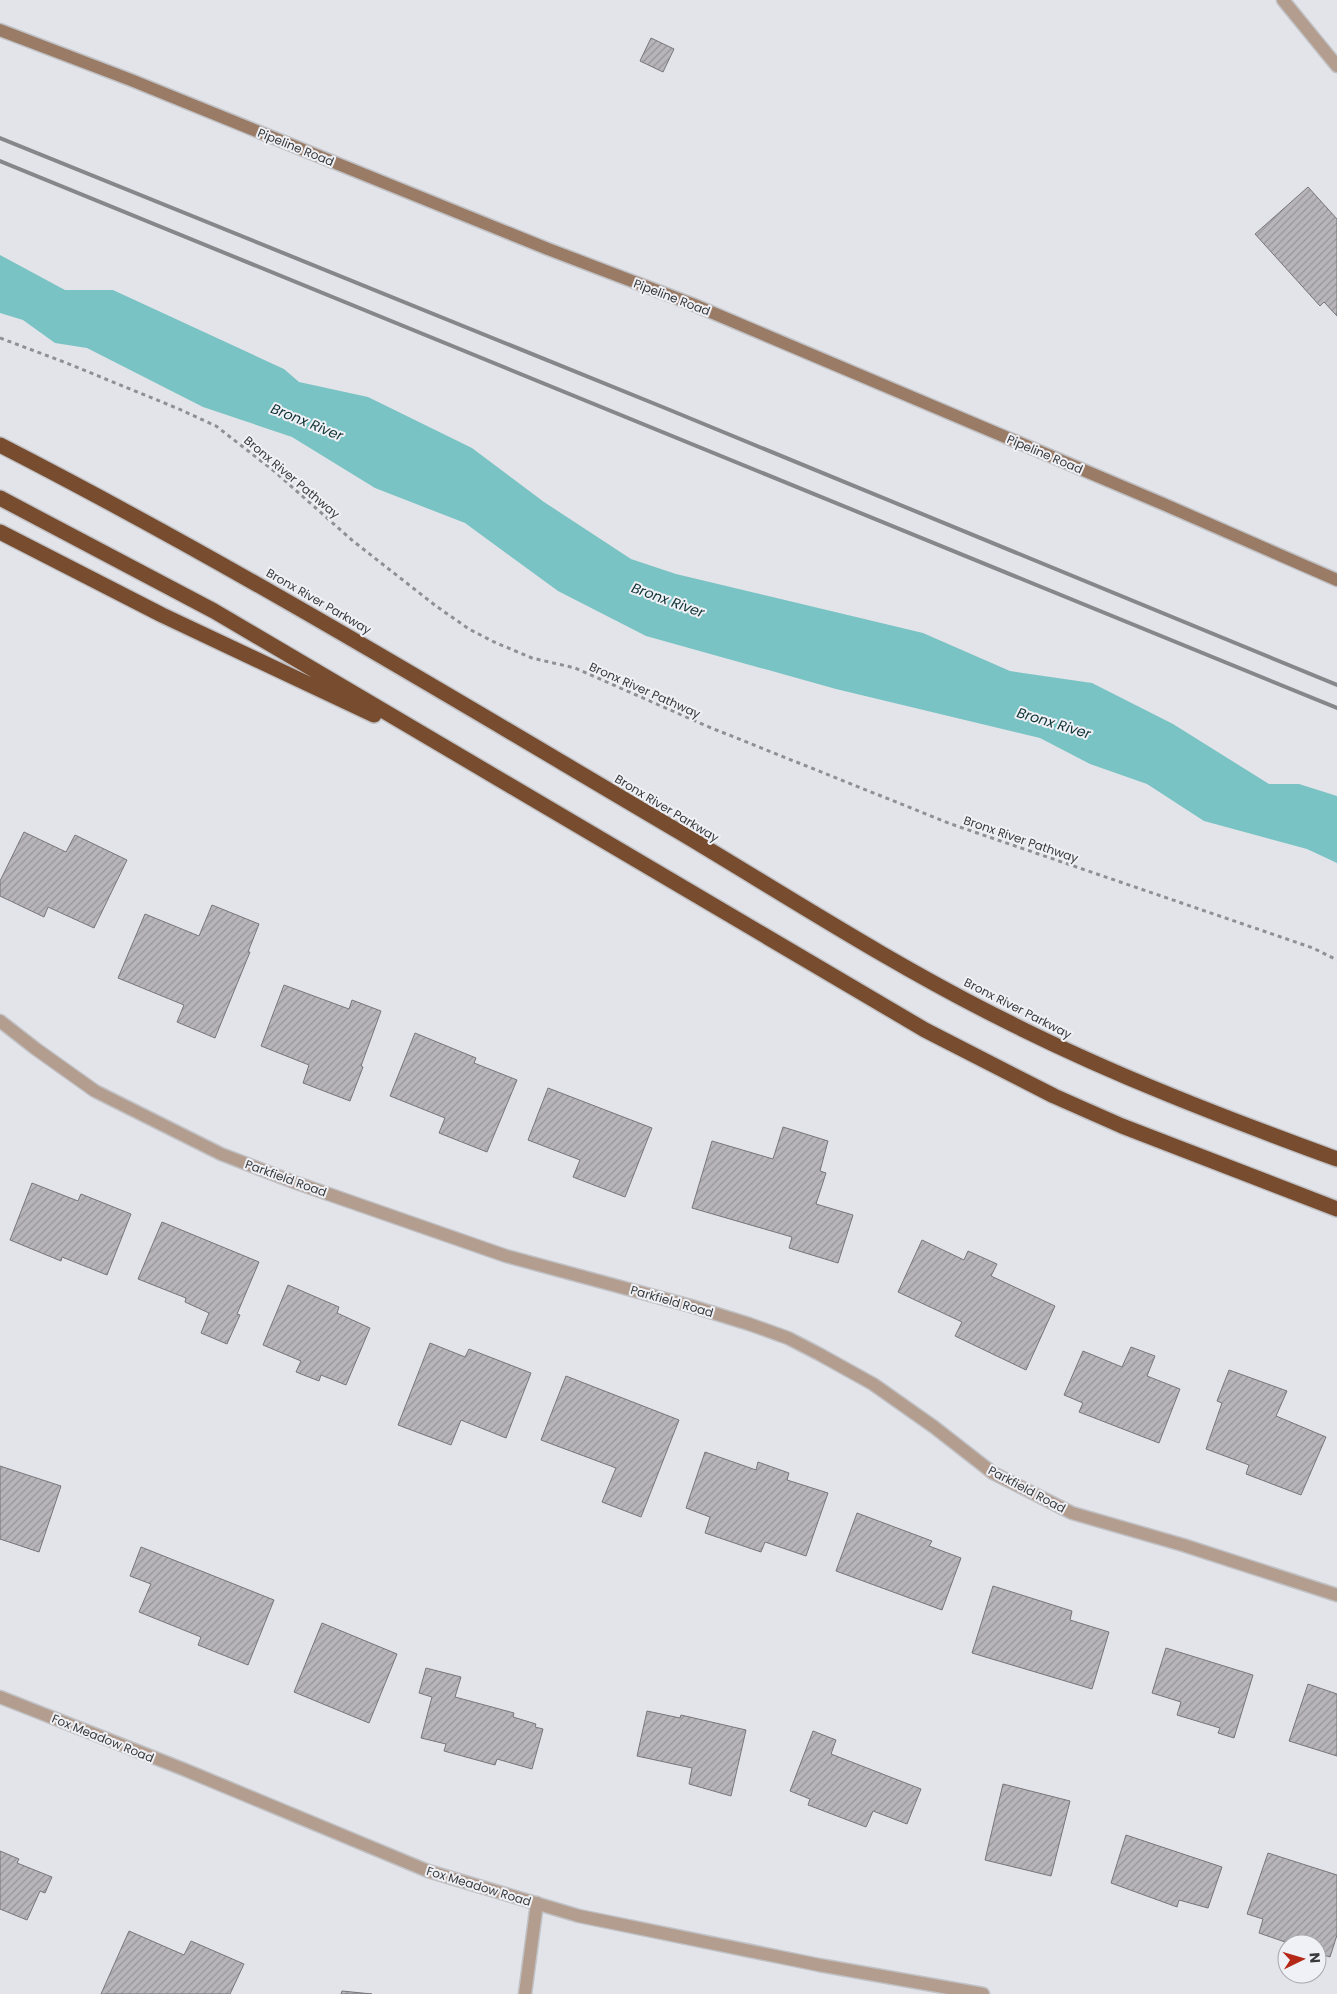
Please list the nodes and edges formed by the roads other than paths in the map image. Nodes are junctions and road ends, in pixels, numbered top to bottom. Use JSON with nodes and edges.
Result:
{"nodes":[{"id":1,"x":1283,"y":0,"type":"edge"},
{"id":2,"x":0,"y":30,"type":"edge"},
{"id":3,"x":1337,"y":66,"type":"edge"},
{"id":4,"x":0,"y":445,"type":"edge"},
{"id":5,"x":0,"y":498,"type":"edge"},
{"id":6,"x":0,"y":532,"type":"edge"},
{"id":7,"x":1337,"y":580,"type":"edge"},
{"id":8,"x":456,"y":754,"type":"junction"},
{"id":9,"x":0,"y":1021,"type":"edge"},
{"id":10,"x":1337,"y":1159,"type":"edge"},
{"id":11,"x":1337,"y":1209,"type":"edge"},
{"id":12,"x":1337,"y":1595,"type":"edge"},
{"id":13,"x":0,"y":1697,"type":"edge"},
{"id":14,"x":536,"y":1903,"type":"junction"},
{"id":15,"x":525,"y":1994,"type":"edge"},
{"id":16,"x":983,"y":1994,"type":"edge"}],
"edges":[{"from":1,"to":3,"type":"street"},
{"from":2,"to":7,"type":"street","name":"Pipeline Road"},
{"from":4,"to":10,"type":"highway","name":"Bronx River Parkway"},
{"from":5,"to":8,"type":"highway"},
{"from":6,"to":8,"type":"highway"},
{"from":8,"to":11,"type":"highway"},
{"from":9,"to":12,"type":"street","name":"Parkfield Road"},
{"from":13,"to":14,"type":"street","name":"Fox Meadow Road"},
{"from":14,"to":15,"type":"street"},
{"from":14,"to":16,"type":"street","name":"Fox Meadow Road"}]}
